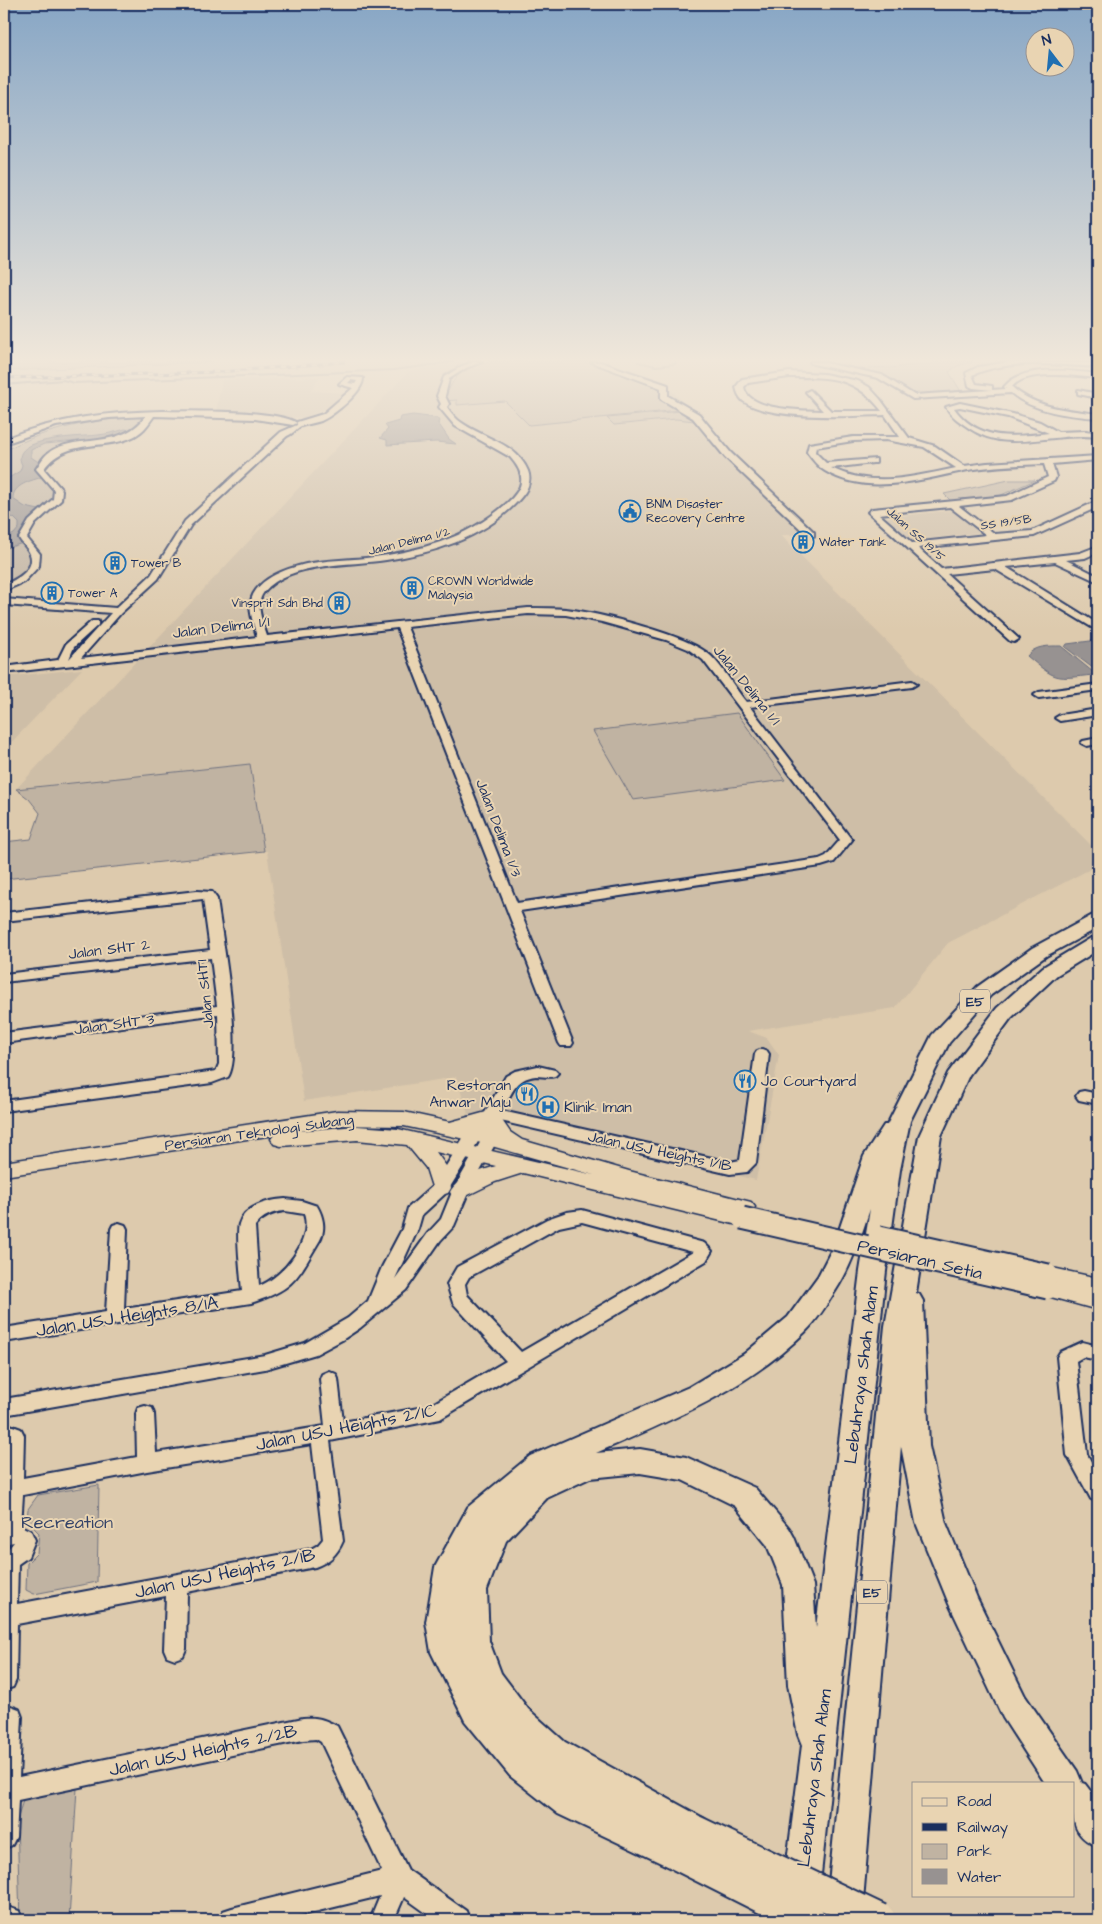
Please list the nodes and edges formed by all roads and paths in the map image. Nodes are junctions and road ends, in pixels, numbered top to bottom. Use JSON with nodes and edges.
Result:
{"nodes":[{"id":1,"x":59,"y":452,"type":"edge"},
{"id":2,"x":264,"y":452,"type":"edge"},
{"id":3,"x":511,"y":452,"type":"edge"},
{"id":4,"x":725,"y":452,"type":"edge"},
{"id":5,"x":811,"y":452,"type":"edge"},
{"id":6,"x":936,"y":452,"type":"edge"},
{"id":7,"x":1098,"y":458,"type":"edge"},
{"id":8,"x":872,"y":460,"type":"dead end"},
{"id":9,"x":1048,"y":463,"type":"junction"},
{"id":10,"x":823,"y":466,"type":"junction"},
{"id":11,"x":963,"y":469,"type":"junction"},
{"id":12,"x":526,"y":491,"type":"junction"},
{"id":13,"x":1098,"y":504,"type":"edge"},
{"id":14,"x":955,"y":507,"type":"junction"},
{"id":15,"x":811,"y":534,"type":"dead end"},
{"id":16,"x":990,"y":535,"type":"junction"},
{"id":17,"x":908,"y":544,"type":"junction"},
{"id":18,"x":1098,"y":549,"type":"edge"},
{"id":19,"x":1056,"y":559,"type":"junction"},
{"id":20,"x":997,"y":566,"type":"junction"},
{"id":21,"x":940,"y":572,"type":"junction"},
{"id":22,"x":280,"y":576,"type":"junction"},
{"id":23,"x":1098,"y":579,"type":"edge"},
{"id":24,"x":4,"y":588,"type":"edge"},
{"id":25,"x":4,"y":602,"type":"edge"},
{"id":26,"x":4,"y":607,"type":"edge"},
{"id":27,"x":36,"y":609,"type":"junction"},
{"id":28,"x":112,"y":613,"type":"junction"},
{"id":29,"x":402,"y":625,"type":"junction"},
{"id":30,"x":92,"y":626,"type":"junction"},
{"id":31,"x":260,"y":628,"type":"junction"},
{"id":32,"x":372,"y":628,"type":"junction"},
{"id":33,"x":1098,"y":628,"type":"edge"},
{"id":34,"x":290,"y":636,"type":"junction"},
{"id":35,"x":263,"y":638,"type":"junction"},
{"id":36,"x":407,"y":639,"type":"junction"},
{"id":37,"x":1014,"y":639,"type":"dead end"},
{"id":38,"x":213,"y":644,"type":"junction"},
{"id":39,"x":70,"y":646,"type":"junction"},
{"id":40,"x":115,"y":656,"type":"junction"},
{"id":41,"x":70,"y":659,"type":"junction"},
{"id":42,"x":34,"y":663,"type":"junction"},
{"id":43,"x":4,"y":666,"type":"edge"},
{"id":44,"x":4,"y":670,"type":"edge"},
{"id":45,"x":912,"y":684,"type":"dead end"},
{"id":46,"x":1098,"y":687,"type":"edge"},
{"id":47,"x":1038,"y":695,"type":"dead end"},
{"id":48,"x":744,"y":705,"type":"junction"},
{"id":49,"x":1098,"y":712,"type":"edge"},
{"id":50,"x":1060,"y":718,"type":"dead end"},
{"id":51,"x":513,"y":908,"type":"junction"},
{"id":52,"x":4,"y":917,"type":"edge"},
{"id":53,"x":1098,"y":920,"type":"edge"},
{"id":54,"x":1098,"y":942,"type":"edge"},
{"id":55,"x":217,"y":953,"type":"junction"},
{"id":56,"x":4,"y":978,"type":"edge"},
{"id":57,"x":224,"y":1009,"type":"junction"},
{"id":58,"x":4,"y":1038,"type":"edge"},
{"id":59,"x":566,"y":1043,"type":"dead end"},
{"id":60,"x":762,"y":1054,"type":"dead end"},
{"id":61,"x":550,"y":1073,"type":"dead end"},
{"id":62,"x":4,"y":1106,"type":"edge"},
{"id":63,"x":899,"y":1121,"type":"junction"},
{"id":64,"x":482,"y":1134,"type":"junction"},
{"id":65,"x":413,"y":1139,"type":"junction"},
{"id":66,"x":521,"y":1157,"type":"junction"},
{"id":67,"x":4,"y":1168,"type":"edge"},
{"id":68,"x":4,"y":1179,"type":"edge"},
{"id":69,"x":450,"y":1190,"type":"junction"},
{"id":70,"x":743,"y":1212,"type":"joint"},
{"id":71,"x":119,"y":1229,"type":"dead end"},
{"id":72,"x":908,"y":1264,"type":"junction"},
{"id":73,"x":1048,"y":1281,"type":"junction"},
{"id":74,"x":1098,"y":1286,"type":"edge"},
{"id":75,"x":251,"y":1296,"type":"junction"},
{"id":76,"x":1098,"y":1301,"type":"edge"},
{"id":77,"x":375,"y":1307,"type":"junction"},
{"id":78,"x":115,"y":1318,"type":"junction"},
{"id":79,"x":4,"y":1335,"type":"edge"},
{"id":80,"x":1090,"y":1351,"type":"edge"},
{"id":81,"x":519,"y":1362,"type":"junction"},
{"id":82,"x":330,"y":1379,"type":"dead end"},
{"id":83,"x":4,"y":1407,"type":"edge"},
{"id":84,"x":146,"y":1414,"type":"dead end"},
{"id":85,"x":328,"y":1433,"type":"junction"},
{"id":86,"x":9,"y":1436,"type":"edge"},
{"id":87,"x":147,"y":1463,"type":"junction"},
{"id":88,"x":13,"y":1488,"type":"junction"},
{"id":89,"x":1098,"y":1493,"type":"edge"},
{"id":90,"x":8,"y":1523,"type":"edge"},
{"id":91,"x":6,"y":1567,"type":"edge"},
{"id":92,"x":177,"y":1584,"type":"junction"},
{"id":93,"x":6,"y":1616,"type":"junction"},
{"id":94,"x":174,"y":1649,"type":"dead end"},
{"id":95,"x":4,"y":1680,"type":"edge"},
{"id":96,"x":11,"y":1717,"type":"dead end"},
{"id":97,"x":817,"y":1754,"type":"junction"},
{"id":98,"x":1063,"y":1782,"type":"edge"},
{"id":99,"x":6,"y":1791,"type":"junction"},
{"id":100,"x":1074,"y":1797,"type":"edge"},
{"id":101,"x":1098,"y":1828,"type":"edge"},
{"id":102,"x":4,"y":1837,"type":"edge"},
{"id":103,"x":686,"y":1843,"type":"junction"},
{"id":104,"x":399,"y":1879,"type":"junction"},
{"id":105,"x":4,"y":1918,"type":"edge"},
{"id":106,"x":10,"y":1920,"type":"edge"},
{"id":107,"x":232,"y":1920,"type":"edge"},
{"id":108,"x":382,"y":1920,"type":"edge"},
{"id":109,"x":457,"y":1920,"type":"edge"},
{"id":110,"x":798,"y":1920,"type":"edge"},
{"id":111,"x":809,"y":1920,"type":"edge"},
{"id":112,"x":843,"y":1920,"type":"edge"},
{"id":113,"x":879,"y":1920,"type":"edge"}],
"edges":[{"from":1,"to":24,"type":"street"},
{"from":2,"to":28,"type":"street"},
{"from":3,"to":12,"type":"street"},
{"from":4,"to":15,"type":"street"},
{"from":5,"to":10,"type":"street"},
{"from":6,"to":11,"type":"street"},
{"from":7,"to":9,"type":"street"},
{"from":8,"to":10,"type":"street"},
{"from":9,"to":11,"type":"street"},
{"from":9,"to":14,"type":"street","name":"Jalan SS 19/5"},
{"from":10,"to":11,"type":"street"},
{"from":12,"to":22,"type":"street","name":"Jalan Delima 1/2"},
{"from":12,"to":22,"type":"street","name":"Jalan Delima 1/2"},
{"from":13,"to":16,"type":"street","name":"SS 19/5B"},
{"from":14,"to":16,"type":"street"},
{"from":14,"to":17,"type":"street","name":"Jalan SS 19/5"},
{"from":16,"to":17,"type":"street","name":"SS 19/5B"},
{"from":17,"to":21,"type":"street","name":"Jalan SS 19/5"},
{"from":18,"to":19,"type":"street"},
{"from":19,"to":20,"type":"street"},
{"from":19,"to":23,"type":"street"},
{"from":20,"to":21,"type":"street"},
{"from":20,"to":33,"type":"street"},
{"from":21,"to":37,"type":"street","name":"Jalan SS 19/5"},
{"from":22,"to":31,"type":"street","name":"Jalan Delima 1/2"},
{"from":25,"to":28,"type":"street"},
{"from":26,"to":27,"type":"street"},
{"from":27,"to":28,"type":"street"},
{"from":27,"to":30,"type":"street"},
{"from":28,"to":30,"type":"street"},
{"from":28,"to":41,"type":"street"},
{"from":29,"to":32,"type":"street","name":"Jalan Delima 1/1"},
{"from":29,"to":36,"type":"street","name":"Jalan Delima 1/3"},
{"from":29,"to":48,"type":"street","name":"Jalan Delima 1/1"},
{"from":30,"to":39,"type":"street"},
{"from":31,"to":34,"type":"street"},
{"from":31,"to":35,"type":"street","name":"Jalan Delima 1/2"},
{"from":31,"to":38,"type":"street"},
{"from":32,"to":34,"type":"street","name":"Jalan Delima 1/1"},
{"from":32,"to":36,"type":"street"},
{"from":34,"to":35,"type":"street","name":"Jalan Delima 1/1"},
{"from":35,"to":38,"type":"street","name":"Jalan Delima 1/1"},
{"from":36,"to":51,"type":"street","name":"Jalan Delima 1/3"},
{"from":38,"to":40,"type":"street","name":"Jalan Delima 1/1"},
{"from":39,"to":41,"type":"street"},
{"from":39,"to":42,"type":"street"},
{"from":40,"to":41,"type":"street","name":"Jalan Delima 1/1"},
{"from":40,"to":41,"type":"street","name":"Jalan Delima 1/1"},
{"from":41,"to":42,"type":"street","name":"Jalan Delima 1/1"},
{"from":41,"to":44,"type":"street","name":"Jalan Delima 1/1"},
{"from":42,"to":43,"type":"street","name":"Jalan Delima 1/1"},
{"from":45,"to":48,"type":"street"},
{"from":46,"to":47,"type":"street"},
{"from":48,"to":51,"type":"street","name":"Jalan Delima 1/1"},
{"from":49,"to":50,"type":"street"},
{"from":51,"to":59,"type":"street","name":"Jalan Delima 1/3"},
{"from":52,"to":55,"type":"street","name":"Jalan SHT1"},
{"from":53,"to":63,"type":"highway","name":"Lebuhraya Shah Alam","number":"E5"},
{"from":54,"to":72,"type":"highway","name":"Lebuhraya Shah Alam","number":"E5"},
{"from":55,"to":56,"type":"street","name":"Jalan SHT 2"},
{"from":55,"to":57,"type":"street","name":"Jalan SHT1"},
{"from":57,"to":58,"type":"street","name":"Jalan SHT 3"},
{"from":57,"to":62,"type":"street","name":"Jalan SHT1"},
{"from":60,"to":64,"type":"street","name":"Jalan USJ Heights 1/1B"},
{"from":61,"to":64,"type":"street"},
{"from":63,"to":97,"type":"highway","name":"Lebuhraya Shah Alam","number":"E5"},
{"from":63,"to":103,"type":"highway"},
{"from":64,"to":65,"type":"main road","name":"Persiaran Teknologi Subang"},
{"from":64,"to":66,"type":"main road","name":"Persiaran Teknologi Subang"},
{"from":64,"to":66,"type":"main road"},
{"from":64,"to":67,"type":"main road","name":"Persiaran Teknologi Subang"},
{"from":64,"to":69,"type":"street"},
{"from":65,"to":68,"type":"main road","name":"Persiaran Teknologi Subang"},
{"from":65,"to":69,"type":"main road"},
{"from":66,"to":69,"type":"main road"},
{"from":66,"to":70,"type":"main road","name":"Persiaran Teknologi Subang"},
{"from":69,"to":77,"type":"street"},
{"from":69,"to":77,"type":"street"},
{"from":70,"to":73,"type":"main road","name":"Persiaran Setia","bridge":true},
{"from":71,"to":78,"type":"street"},
{"from":72,"to":98,"type":"highway"},
{"from":72,"to":112,"type":"highway","name":"Lebuhraya Shah Alam","number":"E5"},
{"from":73,"to":74,"type":"main road","name":"Persiaran Setia"},
{"from":73,"to":76,"type":"main road","name":"Persiaran Setia"},
{"from":75,"to":75,"type":"street","name":"Jalan USJ Heights 8/1A"},
{"from":75,"to":78,"type":"street","name":"Jalan USJ Heights 8/1A"},
{"from":77,"to":83,"type":"street"},
{"from":78,"to":79,"type":"street","name":"Jalan USJ Heights 8/1A"},
{"from":80,"to":89,"type":"street"},
{"from":81,"to":81,"type":"street","name":"Jalan USJ Heights 2/1C"},
{"from":81,"to":85,"type":"street","name":"Jalan USJ Heights 2/1C"},
{"from":82,"to":85,"type":"street","name":"Jalan USJ Heights 2/1B"},
{"from":84,"to":87,"type":"street"},
{"from":85,"to":87,"type":"street","name":"Jalan USJ Heights 2/1C"},
{"from":85,"to":92,"type":"street","name":"Jalan USJ Heights 2/1B"},
{"from":86,"to":88,"type":"street"},
{"from":87,"to":88,"type":"street","name":"Jalan USJ Heights 2/1C"},
{"from":88,"to":90,"type":"street"},
{"from":90,"to":91,"type":"street"},
{"from":91,"to":93,"type":"street"},
{"from":92,"to":93,"type":"street","name":"Jalan USJ Heights 2/1B"},
{"from":92,"to":94,"type":"street"},
{"from":93,"to":95,"type":"street"},
{"from":96,"to":99,"type":"street"},
{"from":97,"to":103,"type":"highway"},
{"from":97,"to":110,"type":"highway","name":"Lebuhraya Shah Alam","number":"E5"},
{"from":99,"to":102,"type":"street"},
{"from":99,"to":104,"type":"street","name":"Jalan USJ Heights 2/2B"},
{"from":100,"to":101,"type":"highway"},
{"from":103,"to":111,"type":"highway","bridge":true},
{"from":103,"to":113,"type":"highway","bridge":true},
{"from":104,"to":107,"type":"street"},
{"from":104,"to":108,"type":"street"},
{"from":104,"to":109,"type":"street"},
{"from":105,"to":106,"type":"street"}]}
